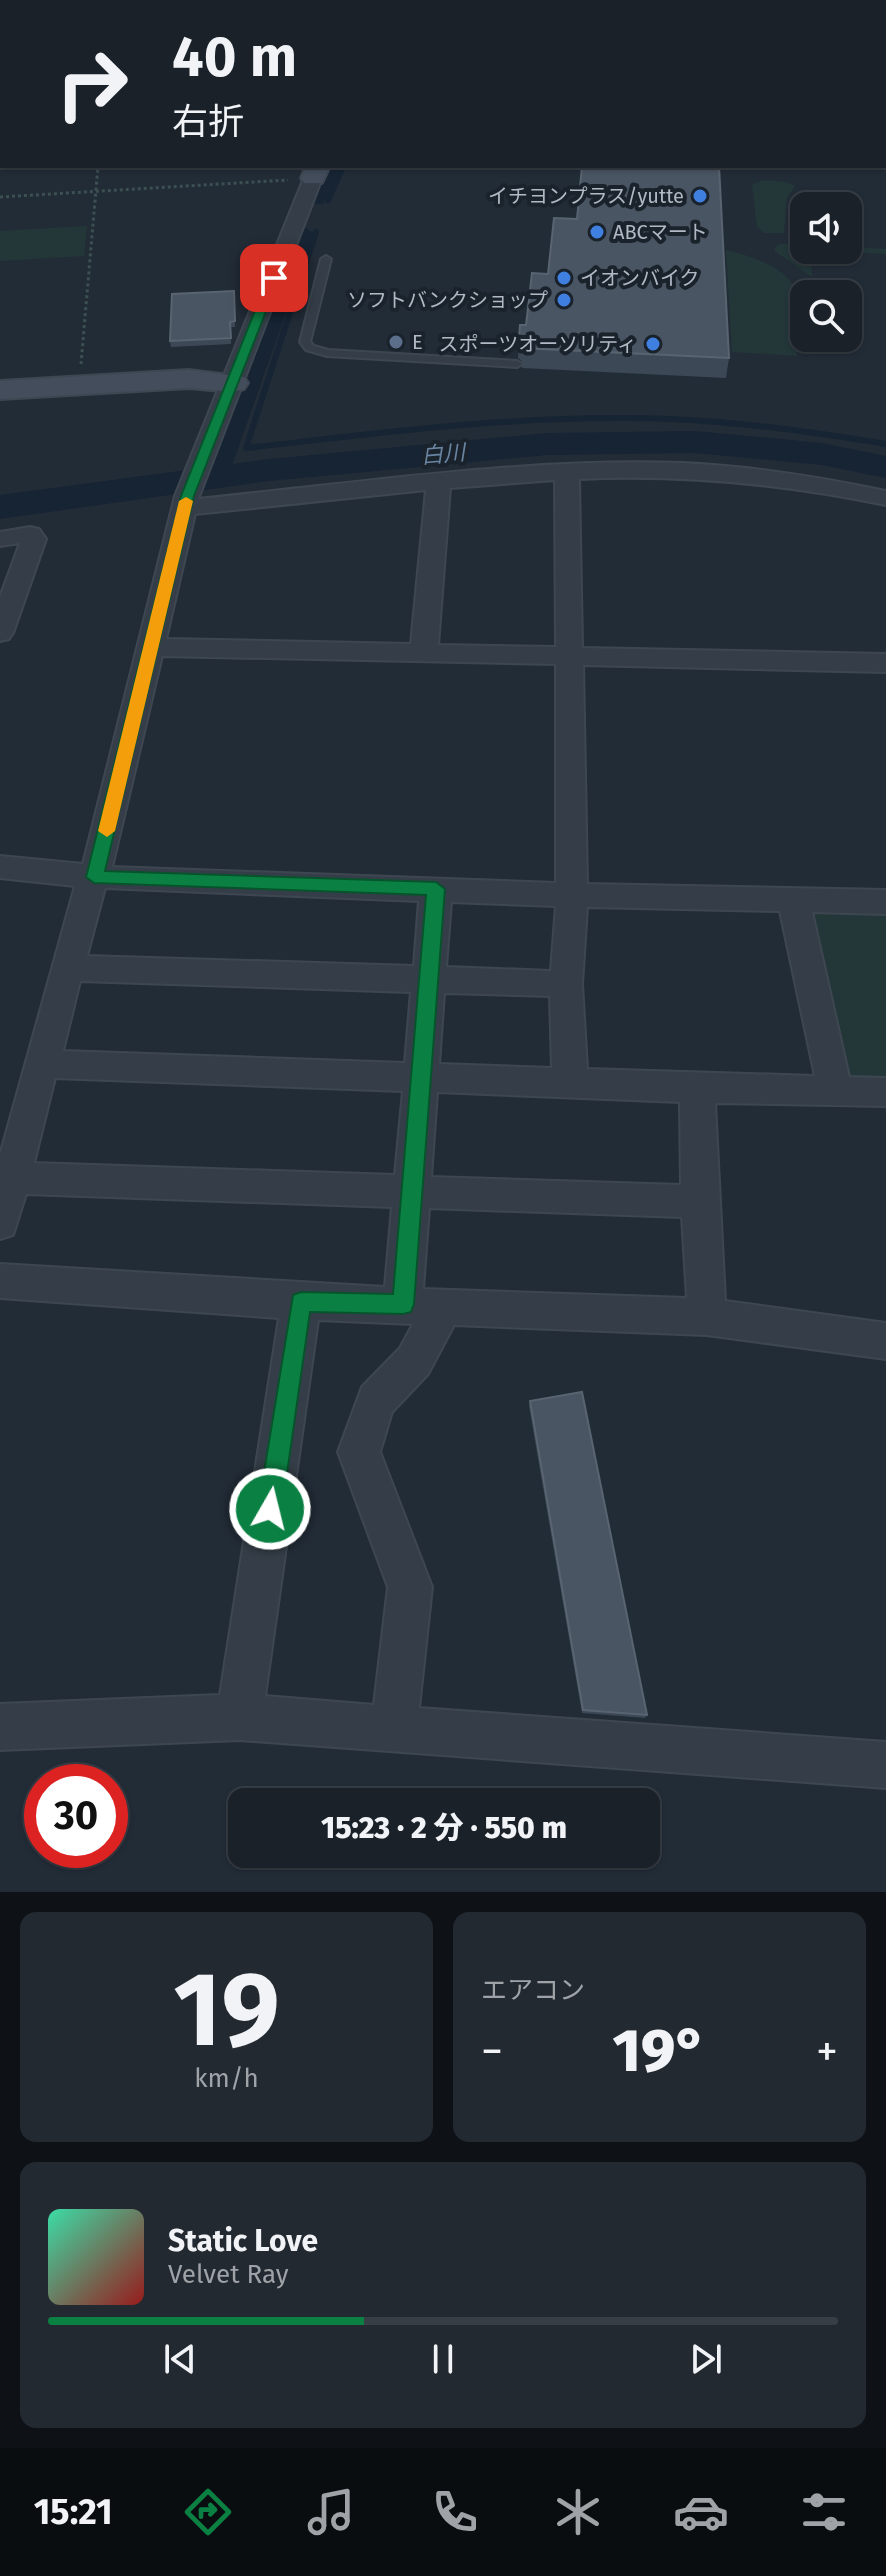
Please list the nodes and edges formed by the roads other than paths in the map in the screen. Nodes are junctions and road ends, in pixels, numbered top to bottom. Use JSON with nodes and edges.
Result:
{"nodes":[{"id":1,"x":315,"y":172,"type":"edge"},
{"id":2,"x":326,"y":259,"type":"dead end"},
{"id":3,"x":517,"y":364,"type":"edge"},
{"id":4,"x":233,"y":383,"type":"junction"},
{"id":5,"x":0,"y":390,"type":"edge"},
{"id":6,"x":567,"y":473,"type":"junction"},
{"id":7,"x":439,"y":481,"type":"junction"},
{"id":8,"x":189,"y":490,"type":"junction"},
{"id":9,"x":886,"y":498,"type":"edge"},
{"id":10,"x":0,"y":539,"type":"edge"},
{"id":11,"x":0,"y":633,"type":"edge"},
{"id":12,"x":150,"y":647,"type":"junction"},
{"id":13,"x":424,"y":653,"type":"junction"},
{"id":14,"x":568,"y":657,"type":"junction"},
{"id":15,"x":886,"y":663,"type":"edge"},
{"id":16,"x":0,"y":867,"type":"edge"},
{"id":17,"x":94,"y":877,"type":"junction"},
{"id":18,"x":436,"y":889,"type":"junction"},
{"id":19,"x":572,"y":895,"type":"junction"},
{"id":20,"x":793,"y":898,"type":"junction"},
{"id":21,"x":886,"y":902,"type":"edge"},
{"id":22,"x":68,"y":968,"type":"junction"},
{"id":23,"x":428,"y":979,"type":"junction"},
{"id":24,"x":566,"y":984,"type":"junction"},
{"id":25,"x":44,"y":1064,"type":"junction"},
{"id":26,"x":422,"y":1079,"type":"junction"},
{"id":27,"x":570,"y":1083,"type":"junction"},
{"id":28,"x":697,"y":1088,"type":"junction"},
{"id":29,"x":835,"y":1090,"type":"junction"},
{"id":30,"x":886,"y":1092,"type":"edge"},
{"id":31,"x":14,"y":1178,"type":"junction"},
{"id":32,"x":410,"y":1191,"type":"junction"},
{"id":33,"x":700,"y":1202,"type":"junction"},
{"id":34,"x":0,"y":1223,"type":"edge"},
{"id":35,"x":0,"y":1281,"type":"edge"},
{"id":36,"x":301,"y":1302,"type":"junction"},
{"id":37,"x":423,"y":1306,"type":"junction"},
{"id":38,"x":707,"y":1317,"type":"junction"},
{"id":39,"x":886,"y":1341,"type":"edge"},
{"id":40,"x":239,"y":1717,"type":"junction"},
{"id":41,"x":0,"y":1727,"type":"edge"},
{"id":42,"x":394,"y":1729,"type":"junction"},
{"id":43,"x":886,"y":1765,"type":"edge"}],
"edges":[{"from":1,"to":4,"type":"street"},
{"from":2,"to":3,"type":"lane"},
{"from":4,"to":5,"type":"street"},
{"from":4,"to":8,"type":"street"},
{"from":6,"to":7,"type":"street"},
{"from":6,"to":9,"type":"street"},
{"from":6,"to":14,"type":"street"},
{"from":7,"to":8,"type":"street"},
{"from":7,"to":13,"type":"street"},
{"from":8,"to":12,"type":"street"},
{"from":10,"to":11,"type":"street"},
{"from":12,"to":13,"type":"street"},
{"from":12,"to":17,"type":"street"},
{"from":13,"to":14,"type":"street"},
{"from":14,"to":15,"type":"street"},
{"from":14,"to":19,"type":"street"},
{"from":16,"to":17,"type":"street"},
{"from":17,"to":18,"type":"street"},
{"from":17,"to":22,"type":"street"},
{"from":18,"to":19,"type":"street"},
{"from":18,"to":23,"type":"street"},
{"from":19,"to":20,"type":"street"},
{"from":19,"to":24,"type":"street"},
{"from":20,"to":21,"type":"street"},
{"from":20,"to":29,"type":"street"},
{"from":22,"to":23,"type":"street"},
{"from":22,"to":25,"type":"street"},
{"from":23,"to":24,"type":"street"},
{"from":23,"to":26,"type":"street"},
{"from":24,"to":27,"type":"street"},
{"from":25,"to":26,"type":"street"},
{"from":25,"to":31,"type":"street"},
{"from":26,"to":27,"type":"street"},
{"from":26,"to":32,"type":"street"},
{"from":27,"to":28,"type":"street"},
{"from":28,"to":29,"type":"street"},
{"from":28,"to":33,"type":"street"},
{"from":29,"to":30,"type":"street"},
{"from":31,"to":32,"type":"street"},
{"from":31,"to":34,"type":"street"},
{"from":32,"to":33,"type":"street"},
{"from":32,"to":37,"type":"street"},
{"from":33,"to":38,"type":"street"},
{"from":35,"to":36,"type":"street"},
{"from":36,"to":37,"type":"street"},
{"from":36,"to":40,"type":"street"},
{"from":37,"to":38,"type":"street"},
{"from":37,"to":42,"type":"street"},
{"from":38,"to":39,"type":"street"},
{"from":40,"to":41,"type":"street"},
{"from":40,"to":42,"type":"street"},
{"from":42,"to":43,"type":"street"}]}
